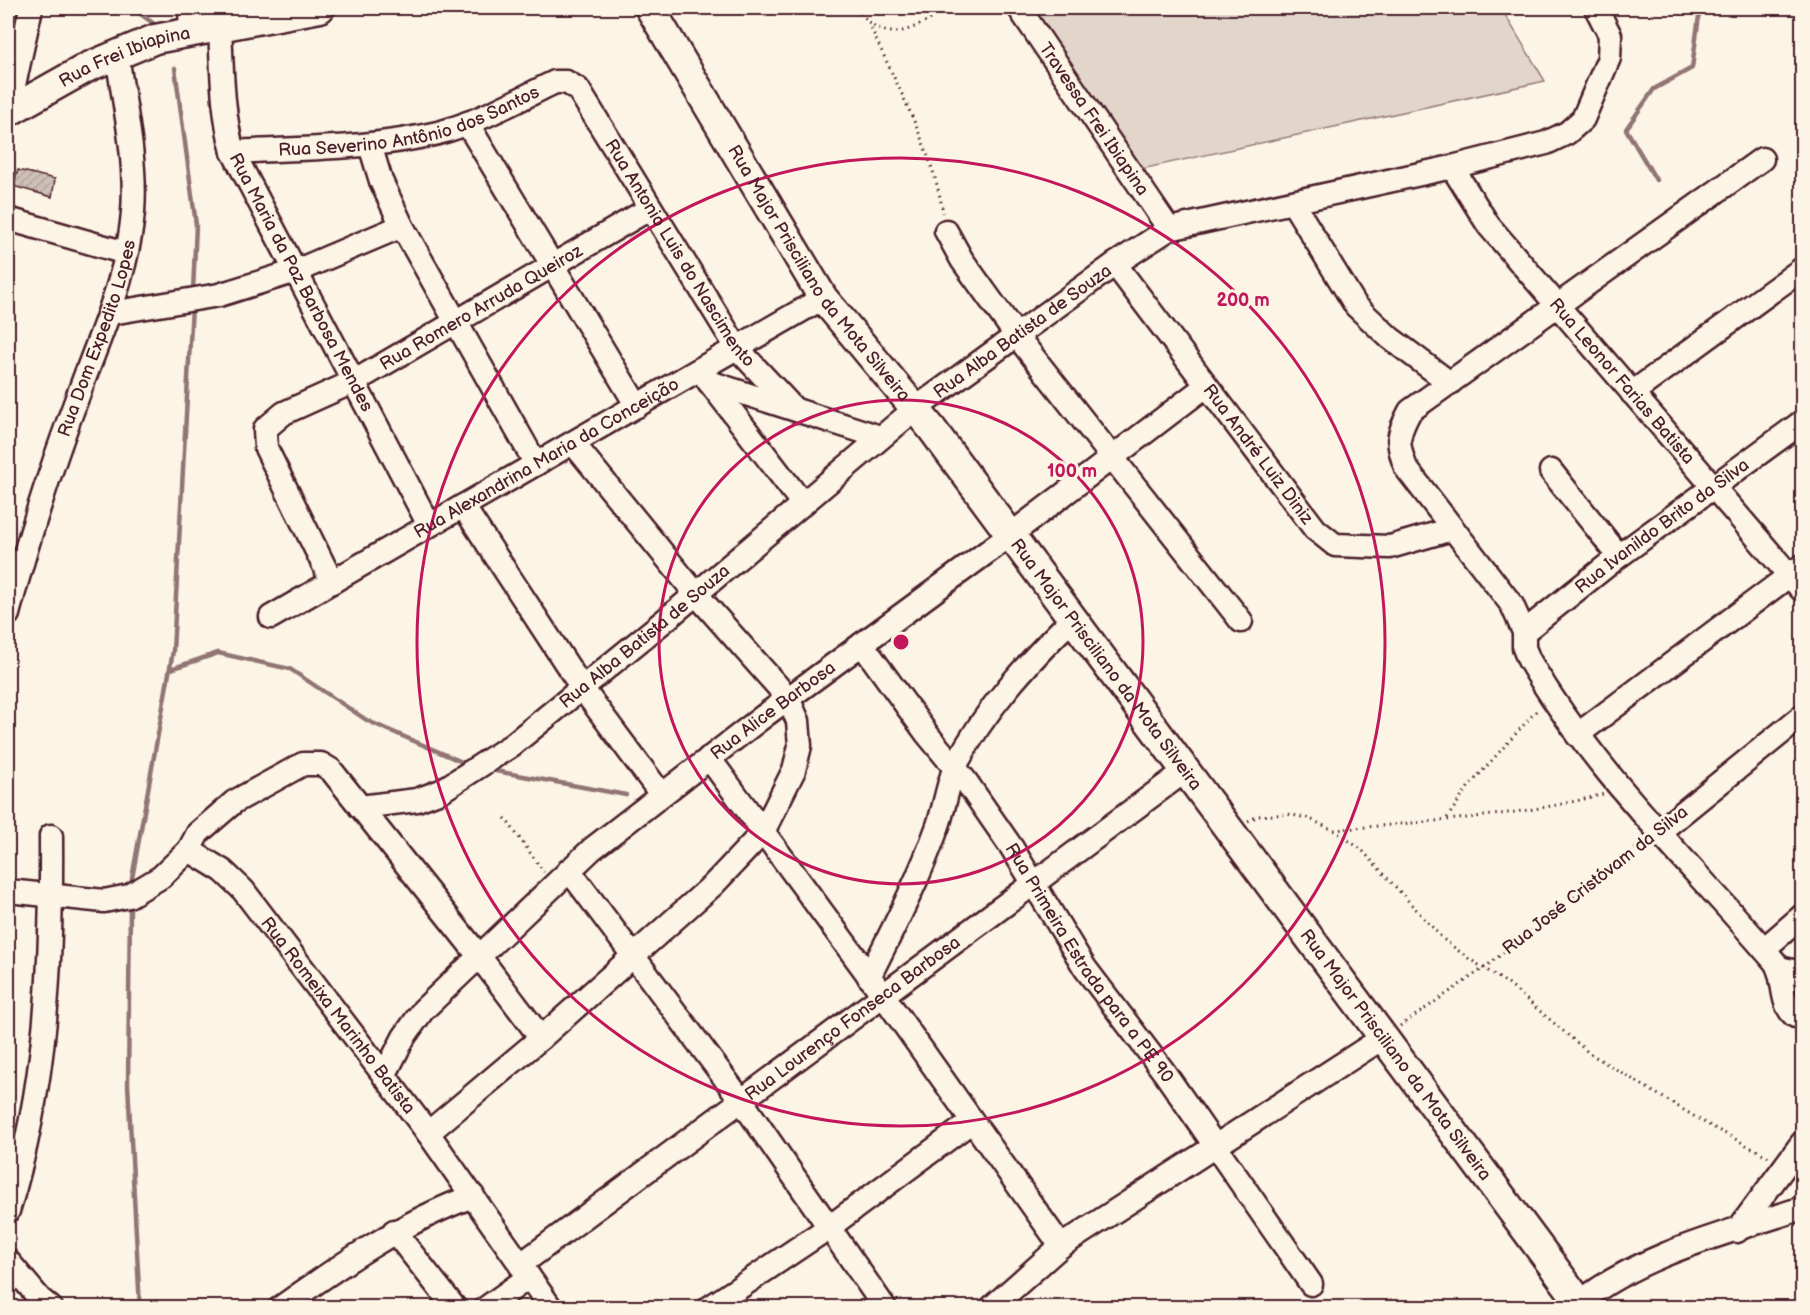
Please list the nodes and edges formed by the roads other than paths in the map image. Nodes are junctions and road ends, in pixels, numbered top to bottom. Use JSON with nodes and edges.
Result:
{"nodes":[{"id":1,"x":32,"y":8,"type":"edge"},
{"id":2,"x":320,"y":8,"type":"edge"},
{"id":3,"x":650,"y":8,"type":"edge"},
{"id":4,"x":1019,"y":8,"type":"edge"},
{"id":5,"x":1596,"y":8,"type":"edge"},
{"id":6,"x":283,"y":11,"type":"edge"},
{"id":7,"x":190,"y":20,"type":"edge"},
{"id":8,"x":220,"y":27,"type":"junction"},
{"id":9,"x":117,"y":54,"type":"junction"},
{"id":10,"x":578,"y":89,"type":"joint"},
{"id":11,"x":8,"y":112,"type":"edge"},
{"id":12,"x":467,"y":123,"type":"junction"},
{"id":13,"x":370,"y":145,"type":"junction"},
{"id":14,"x":233,"y":152,"type":"junction"},
{"id":15,"x":1762,"y":159,"type":"dead end"},
{"id":16,"x":1452,"y":167,"type":"junction"},
{"id":17,"x":1293,"y":203,"type":"junction"},
{"id":18,"x":650,"y":209,"type":"junction"},
{"id":19,"x":8,"y":219,"type":"edge"},
{"id":20,"x":402,"y":226,"type":"junction"},
{"id":21,"x":1169,"y":229,"type":"junction"},
{"id":22,"x":946,"y":231,"type":"road end"},
{"id":23,"x":126,"y":253,"type":"junction"},
{"id":24,"x":1115,"y":264,"type":"junction"},
{"id":25,"x":552,"y":266,"type":"junction"},
{"id":26,"x":1803,"y":269,"type":"edge"},
{"id":27,"x":296,"y":271,"type":"junction"},
{"id":28,"x":823,"y":298,"type":"junction"},
{"id":29,"x":1558,"y":307,"type":"junction"},
{"id":30,"x":111,"y":313,"type":"junction"},
{"id":31,"x":457,"y":324,"type":"junction"},
{"id":32,"x":1017,"y":334,"type":"junction"},
{"id":33,"x":737,"y":348,"type":"junction"},
{"id":34,"x":705,"y":376,"type":"junction"},
{"id":35,"x":355,"y":381,"type":"junction"},
{"id":36,"x":1449,"y":382,"type":"junction"},
{"id":37,"x":1206,"y":386,"type":"junction"},
{"id":38,"x":1632,"y":393,"type":"junction"},
{"id":39,"x":637,"y":406,"type":"junction"},
{"id":40,"x":793,"y":408,"type":"junction"},
{"id":41,"x":915,"y":409,"type":"junction"},
{"id":42,"x":1803,"y":422,"type":"edge"},
{"id":43,"x":880,"y":437,"type":"junction"},
{"id":44,"x":573,"y":443,"type":"junction"},
{"id":45,"x":1112,"y":455,"type":"junction"},
{"id":46,"x":536,"y":464,"type":"junction"},
{"id":47,"x":1551,"y":471,"type":"dead end"},
{"id":48,"x":1712,"y":487,"type":"junction"},
{"id":49,"x":803,"y":504,"type":"junction"},
{"id":50,"x":463,"y":506,"type":"junction"},
{"id":51,"x":429,"y":525,"type":"junction"},
{"id":52,"x":1452,"y":529,"type":"junction"},
{"id":53,"x":1009,"y":536,"type":"junction"},
{"id":54,"x":1619,"y":556,"type":"junction"},
{"id":55,"x":1798,"y":578,"type":"edge"},
{"id":56,"x":332,"y":582,"type":"junction"},
{"id":57,"x":696,"y":594,"type":"junction"},
{"id":58,"x":8,"y":614,"type":"edge"},
{"id":59,"x":271,"y":617,"type":"dead end"},
{"id":60,"x":1073,"y":618,"type":"junction"},
{"id":61,"x":1241,"y":621,"type":"dead end"},
{"id":62,"x":1524,"y":632,"type":"junction"},
{"id":63,"x":862,"y":644,"type":"junction"},
{"id":64,"x":582,"y":688,"type":"junction"},
{"id":65,"x":788,"y":698,"type":"junction"},
{"id":66,"x":1803,"y":716,"type":"edge"},
{"id":67,"x":1577,"y":735,"type":"junction"},
{"id":68,"x":709,"y":758,"type":"junction"},
{"id":69,"x":955,"y":767,"type":"junction"},
{"id":70,"x":1185,"y":771,"type":"junction"},
{"id":71,"x":661,"y":794,"type":"junction"},
{"id":72,"x":360,"y":807,"type":"junction"},
{"id":73,"x":763,"y":832,"type":"junction"},
{"id":74,"x":1659,"y":832,"type":"junction"},
{"id":75,"x":51,"y":836,"type":"dead end"},
{"id":76,"x":189,"y":850,"type":"junction"},
{"id":77,"x":561,"y":878,"type":"junction"},
{"id":78,"x":1033,"y":884,"type":"junction"},
{"id":79,"x":8,"y":891,"type":"edge"},
{"id":80,"x":52,"y":896,"type":"junction"},
{"id":81,"x":1803,"y":916,"type":"edge"},
{"id":82,"x":1764,"y":949,"type":"junction"},
{"id":83,"x":479,"y":956,"type":"junction"},
{"id":84,"x":633,"y":957,"type":"junction"},
{"id":85,"x":1779,"y":968,"type":"junction"},
{"id":86,"x":1803,"y":973,"type":"edge"},
{"id":87,"x":869,"y":977,"type":"junction"},
{"id":88,"x":883,"y":995,"type":"junction"},
{"id":89,"x":1803,"y":1016,"type":"edge"},
{"id":90,"x":1384,"y":1037,"type":"junction"},
{"id":91,"x":541,"y":1038,"type":"junction"},
{"id":92,"x":384,"y":1076,"type":"junction"},
{"id":93,"x":741,"y":1101,"type":"junction"},
{"id":94,"x":971,"y":1122,"type":"junction"},
{"id":95,"x":428,"y":1133,"type":"junction"},
{"id":96,"x":1803,"y":1143,"type":"edge"},
{"id":97,"x":1216,"y":1147,"type":"junction"},
{"id":98,"x":473,"y":1197,"type":"junction"},
{"id":99,"x":1803,"y":1208,"type":"edge"},
{"id":100,"x":8,"y":1210,"type":"edge"},
{"id":101,"x":828,"y":1228,"type":"junction"},
{"id":102,"x":394,"y":1231,"type":"junction"},
{"id":103,"x":1737,"y":1231,"type":"junction"},
{"id":104,"x":1061,"y":1246,"type":"junction"},
{"id":105,"x":8,"y":1261,"type":"edge"},
{"id":106,"x":524,"y":1271,"type":"junction"},
{"id":107,"x":1311,"y":1284,"type":"dead end"},
{"id":108,"x":40,"y":1305,"type":"edge"},
{"id":109,"x":1582,"y":1305,"type":"edge"},
{"id":110,"x":280,"y":1308,"type":"edge"},
{"id":111,"x":455,"y":1308,"type":"edge"},
{"id":112,"x":486,"y":1308,"type":"edge"},
{"id":113,"x":551,"y":1308,"type":"edge"},
{"id":114,"x":709,"y":1308,"type":"edge"},
{"id":115,"x":885,"y":1308,"type":"edge"},
{"id":116,"x":991,"y":1308,"type":"edge"}],
"edges":[{"from":1,"to":11,"type":"street"},
{"from":2,"to":6,"type":"main road","name":"Rua Frei Ibiapina"},
{"from":3,"to":28,"type":"main road","name":"Rua Major Prisciliano da Mota Silveira"},
{"from":4,"to":21,"type":"street","name":"Travessa Frei Ibiapina"},
{"from":5,"to":16,"type":"street","name":"Rua Alba Batista de Souza"},
{"from":6,"to":8,"type":"main road","name":"Rua Frei Ibiapina"},
{"from":7,"to":8,"type":"main road","name":"Rua Frei Ibiapina"},
{"from":7,"to":9,"type":"main road","name":"Rua Frei Ibiapina"},
{"from":8,"to":14,"type":"street","name":"Rua Maria da Paz Barbosa Mendes"},
{"from":9,"to":11,"type":"main road","name":"Rua Frei Ibiapina"},
{"from":9,"to":23,"type":"street","name":"Rua Dom Expedito Lopes"},
{"from":10,"to":12,"type":"street","name":"Rua Severino Antônio dos Santos"},
{"from":10,"to":18,"type":"street","name":"Rua Antonio Luis do Nascimento"},
{"from":12,"to":13,"type":"street","name":"Rua Severino Antônio dos Santos"},
{"from":12,"to":25,"type":"street"},
{"from":13,"to":14,"type":"street","name":"Rua Severino Antônio dos Santos"},
{"from":13,"to":20,"type":"street"},
{"from":14,"to":27,"type":"street","name":"Rua Maria da Paz Barbosa Mendes"},
{"from":15,"to":29,"type":"street"},
{"from":16,"to":17,"type":"street","name":"Rua Alba Batista de Souza"},
{"from":16,"to":29,"type":"street","name":"Rua Leonor Farias Batista"},
{"from":17,"to":21,"type":"street","name":"Rua Alba Batista de Souza"},
{"from":17,"to":36,"type":"street"},
{"from":18,"to":25,"type":"street","name":"Rua Romero Arruda Queiroz"},
{"from":18,"to":33,"type":"street","name":"Rua Antonio Luis do Nascimento"},
{"from":19,"to":23,"type":"street"},
{"from":20,"to":27,"type":"street"},
{"from":20,"to":31,"type":"street"},
{"from":21,"to":24,"type":"street","name":"Rua Alba Batista de Souza"},
{"from":22,"to":32,"type":"street"},
{"from":23,"to":30,"type":"street","name":"Rua Dom Expedito Lopes"},
{"from":24,"to":32,"type":"street","name":"Rua Alba Batista de Souza"},
{"from":24,"to":37,"type":"street","name":"Rua André Luiz Diniz"},
{"from":25,"to":31,"type":"street","name":"Rua Romero Arruda Queiroz"},
{"from":25,"to":39,"type":"street"},
{"from":26,"to":38,"type":"street"},
{"from":27,"to":30,"type":"street"},
{"from":27,"to":35,"type":"street","name":"Rua Maria da Paz Barbosa Mendes"},
{"from":28,"to":33,"type":"street","name":"Rua Alexandrina Maria da Conceição"},
{"from":28,"to":41,"type":"main road","name":"Rua Major Prisciliano da Mota Silveira"},
{"from":29,"to":36,"type":"street"},
{"from":29,"to":38,"type":"street","name":"Rua Leonor Farias Batista"},
{"from":30,"to":58,"type":"street","name":"Rua Dom Expedito Lopes"},
{"from":31,"to":35,"type":"street","name":"Rua Romero Arruda Queiroz"},
{"from":31,"to":46,"type":"street"},
{"from":32,"to":41,"type":"street","name":"Rua Alba Batista de Souza"},
{"from":32,"to":45,"type":"street"},
{"from":33,"to":34,"type":"street","name":"Rua Alexandrina Maria da Conceição"},
{"from":33,"to":40,"type":"street","name":"Rua Antonio Luis do Nascimento"},
{"from":34,"to":39,"type":"street","name":"Rua Alexandrina Maria da Conceição"},
{"from":34,"to":40,"type":"street"},
{"from":34,"to":49,"type":"street"},
{"from":35,"to":51,"type":"street","name":"Rua Maria da Paz Barbosa Mendes"},
{"from":35,"to":56,"type":"street","name":"Rua Romero Arruda Queiroz"},
{"from":36,"to":52,"type":"street"},
{"from":37,"to":45,"type":"street","name":"Rua Alice Barbosa"},
{"from":37,"to":52,"type":"street","name":"Rua André Luiz Diniz"},
{"from":38,"to":48,"type":"street","name":"Rua Leonor Farias Batista"},
{"from":39,"to":44,"type":"street","name":"Rua Alexandrina Maria da Conceição"},
{"from":40,"to":43,"type":"street"},
{"from":41,"to":43,"type":"street","name":"Rua Alba Batista de Souza"},
{"from":41,"to":53,"type":"main road","name":"Rua Major Prisciliano da Mota Silveira"},
{"from":42,"to":48,"type":"street","name":"Rua Ivanildo Brito da Silva"},
{"from":43,"to":49,"type":"street","name":"Rua Alba Batista de Souza"},
{"from":44,"to":46,"type":"street","name":"Rua Alexandrina Maria da Conceição"},
{"from":44,"to":57,"type":"street"},
{"from":45,"to":53,"type":"street","name":"Rua Alice Barbosa"},
{"from":45,"to":61,"type":"street"},
{"from":46,"to":50,"type":"street","name":"Rua Alexandrina Maria da Conceição"},
{"from":47,"to":54,"type":"street"},
{"from":48,"to":54,"type":"street","name":"Rua Ivanildo Brito da Silva"},
{"from":48,"to":55,"type":"street","name":"Rua Leonor Farias Batista"},
{"from":49,"to":57,"type":"street","name":"Rua Alba Batista de Souza"},
{"from":50,"to":51,"type":"street","name":"Rua Alexandrina Maria da Conceição"},
{"from":50,"to":64,"type":"street"},
{"from":51,"to":56,"type":"street","name":"Rua Alexandrina Maria da Conceição"},
{"from":52,"to":62,"type":"street"},
{"from":53,"to":60,"type":"main road","name":"Rua Major Prisciliano da Mota Silveira"},
{"from":53,"to":63,"type":"street","name":"Rua Alice Barbosa"},
{"from":54,"to":62,"type":"street","name":"Rua Ivanildo Brito da Silva"},
{"from":55,"to":67,"type":"street"},
{"from":56,"to":59,"type":"street","name":"Rua Alexandrina Maria da Conceição"},
{"from":57,"to":64,"type":"street","name":"Rua Alba Batista de Souza"},
{"from":57,"to":65,"type":"street"},
{"from":60,"to":69,"type":"street"},
{"from":60,"to":70,"type":"main road","name":"Rua Major Prisciliano da Mota Silveira"},
{"from":62,"to":67,"type":"street"},
{"from":63,"to":65,"type":"street","name":"Rua Alice Barbosa"},
{"from":63,"to":69,"type":"street","name":"Rua Primeira Estrada para a PE 90"},
{"from":64,"to":71,"type":"street"},
{"from":64,"to":72,"type":"street","name":"Rua Alba Batista de Souza"},
{"from":65,"to":68,"type":"street","name":"Rua Alice Barbosa"},
{"from":65,"to":73,"type":"street"},
{"from":66,"to":74,"type":"street","name":"Rua José Cristóvam da Silva"},
{"from":67,"to":74,"type":"street"},
{"from":68,"to":71,"type":"street","name":"Rua Alice Barbosa"},
{"from":68,"to":73,"type":"street"},
{"from":69,"to":78,"type":"street","name":"Rua Primeira Estrada para a PE 90"},
{"from":69,"to":87,"type":"street"},
{"from":70,"to":78,"type":"street","name":"Rua Lourenço Fonseca Barbosa"},
{"from":70,"to":90,"type":"main road","name":"Rua Major Prisciliano da Mota Silveira"},
{"from":71,"to":77,"type":"street","name":"Rua Alice Barbosa"},
{"from":72,"to":76,"type":"street"},
{"from":72,"to":83,"type":"street"},
{"from":73,"to":84,"type":"street"},
{"from":73,"to":87,"type":"street"},
{"from":74,"to":82,"type":"street"},
{"from":75,"to":80,"type":"street"},
{"from":76,"to":80,"type":"street"},
{"from":76,"to":92,"type":"street","name":"Rua Romeixa Marinho Batista"},
{"from":77,"to":83,"type":"street","name":"Rua Alice Barbosa"},
{"from":77,"to":84,"type":"street"},
{"from":78,"to":88,"type":"street","name":"Rua Lourenço Fonseca Barbosa"},
{"from":78,"to":97,"type":"street","name":"Rua Primeira Estrada para a PE 90"},
{"from":79,"to":80,"type":"street"},
{"from":80,"to":100,"type":"street"},
{"from":81,"to":82,"type":"street"},
{"from":82,"to":85,"type":"street"},
{"from":83,"to":91,"type":"street"},
{"from":83,"to":92,"type":"street","name":"Rua Alice Barbosa"},
{"from":84,"to":91,"type":"street"},
{"from":84,"to":93,"type":"street"},
{"from":85,"to":86,"type":"street"},
{"from":85,"to":89,"type":"street"},
{"from":87,"to":88,"type":"street"},
{"from":88,"to":93,"type":"street","name":"Rua Lourenço Fonseca Barbosa"},
{"from":88,"to":94,"type":"street"},
{"from":90,"to":97,"type":"street"},
{"from":90,"to":109,"type":"main road","name":"Rua Major Prisciliano da Mota Silveira"},
{"from":91,"to":95,"type":"street"},
{"from":92,"to":95,"type":"street","name":"Rua Romeixa Marinho Batista"},
{"from":93,"to":101,"type":"street"},
{"from":93,"to":106,"type":"street","name":"Rua Lourenço Fonseca Barbosa"},
{"from":94,"to":101,"type":"street"},
{"from":94,"to":104,"type":"street"},
{"from":95,"to":98,"type":"street","name":"Rua Romeixa Marinho Batista"},
{"from":96,"to":103,"type":"street"},
{"from":97,"to":104,"type":"street"},
{"from":97,"to":107,"type":"street","name":"Rua Primeira Estrada para a PE 90"},
{"from":98,"to":102,"type":"street"},
{"from":98,"to":106,"type":"street","name":"Rua Romeixa Marinho Batista"},
{"from":99,"to":103,"type":"street"},
{"from":101,"to":114,"type":"street"},
{"from":101,"to":115,"type":"street"},
{"from":102,"to":110,"type":"street"},
{"from":102,"to":111,"type":"street"},
{"from":103,"to":109,"type":"street"},
{"from":104,"to":116,"type":"street"},
{"from":105,"to":108,"type":"street"},
{"from":106,"to":112,"type":"street","name":"Rua Lourenço Fonseca Barbosa"},
{"from":106,"to":113,"type":"street","name":"Rua Romeixa Marinho Batista"}]}
